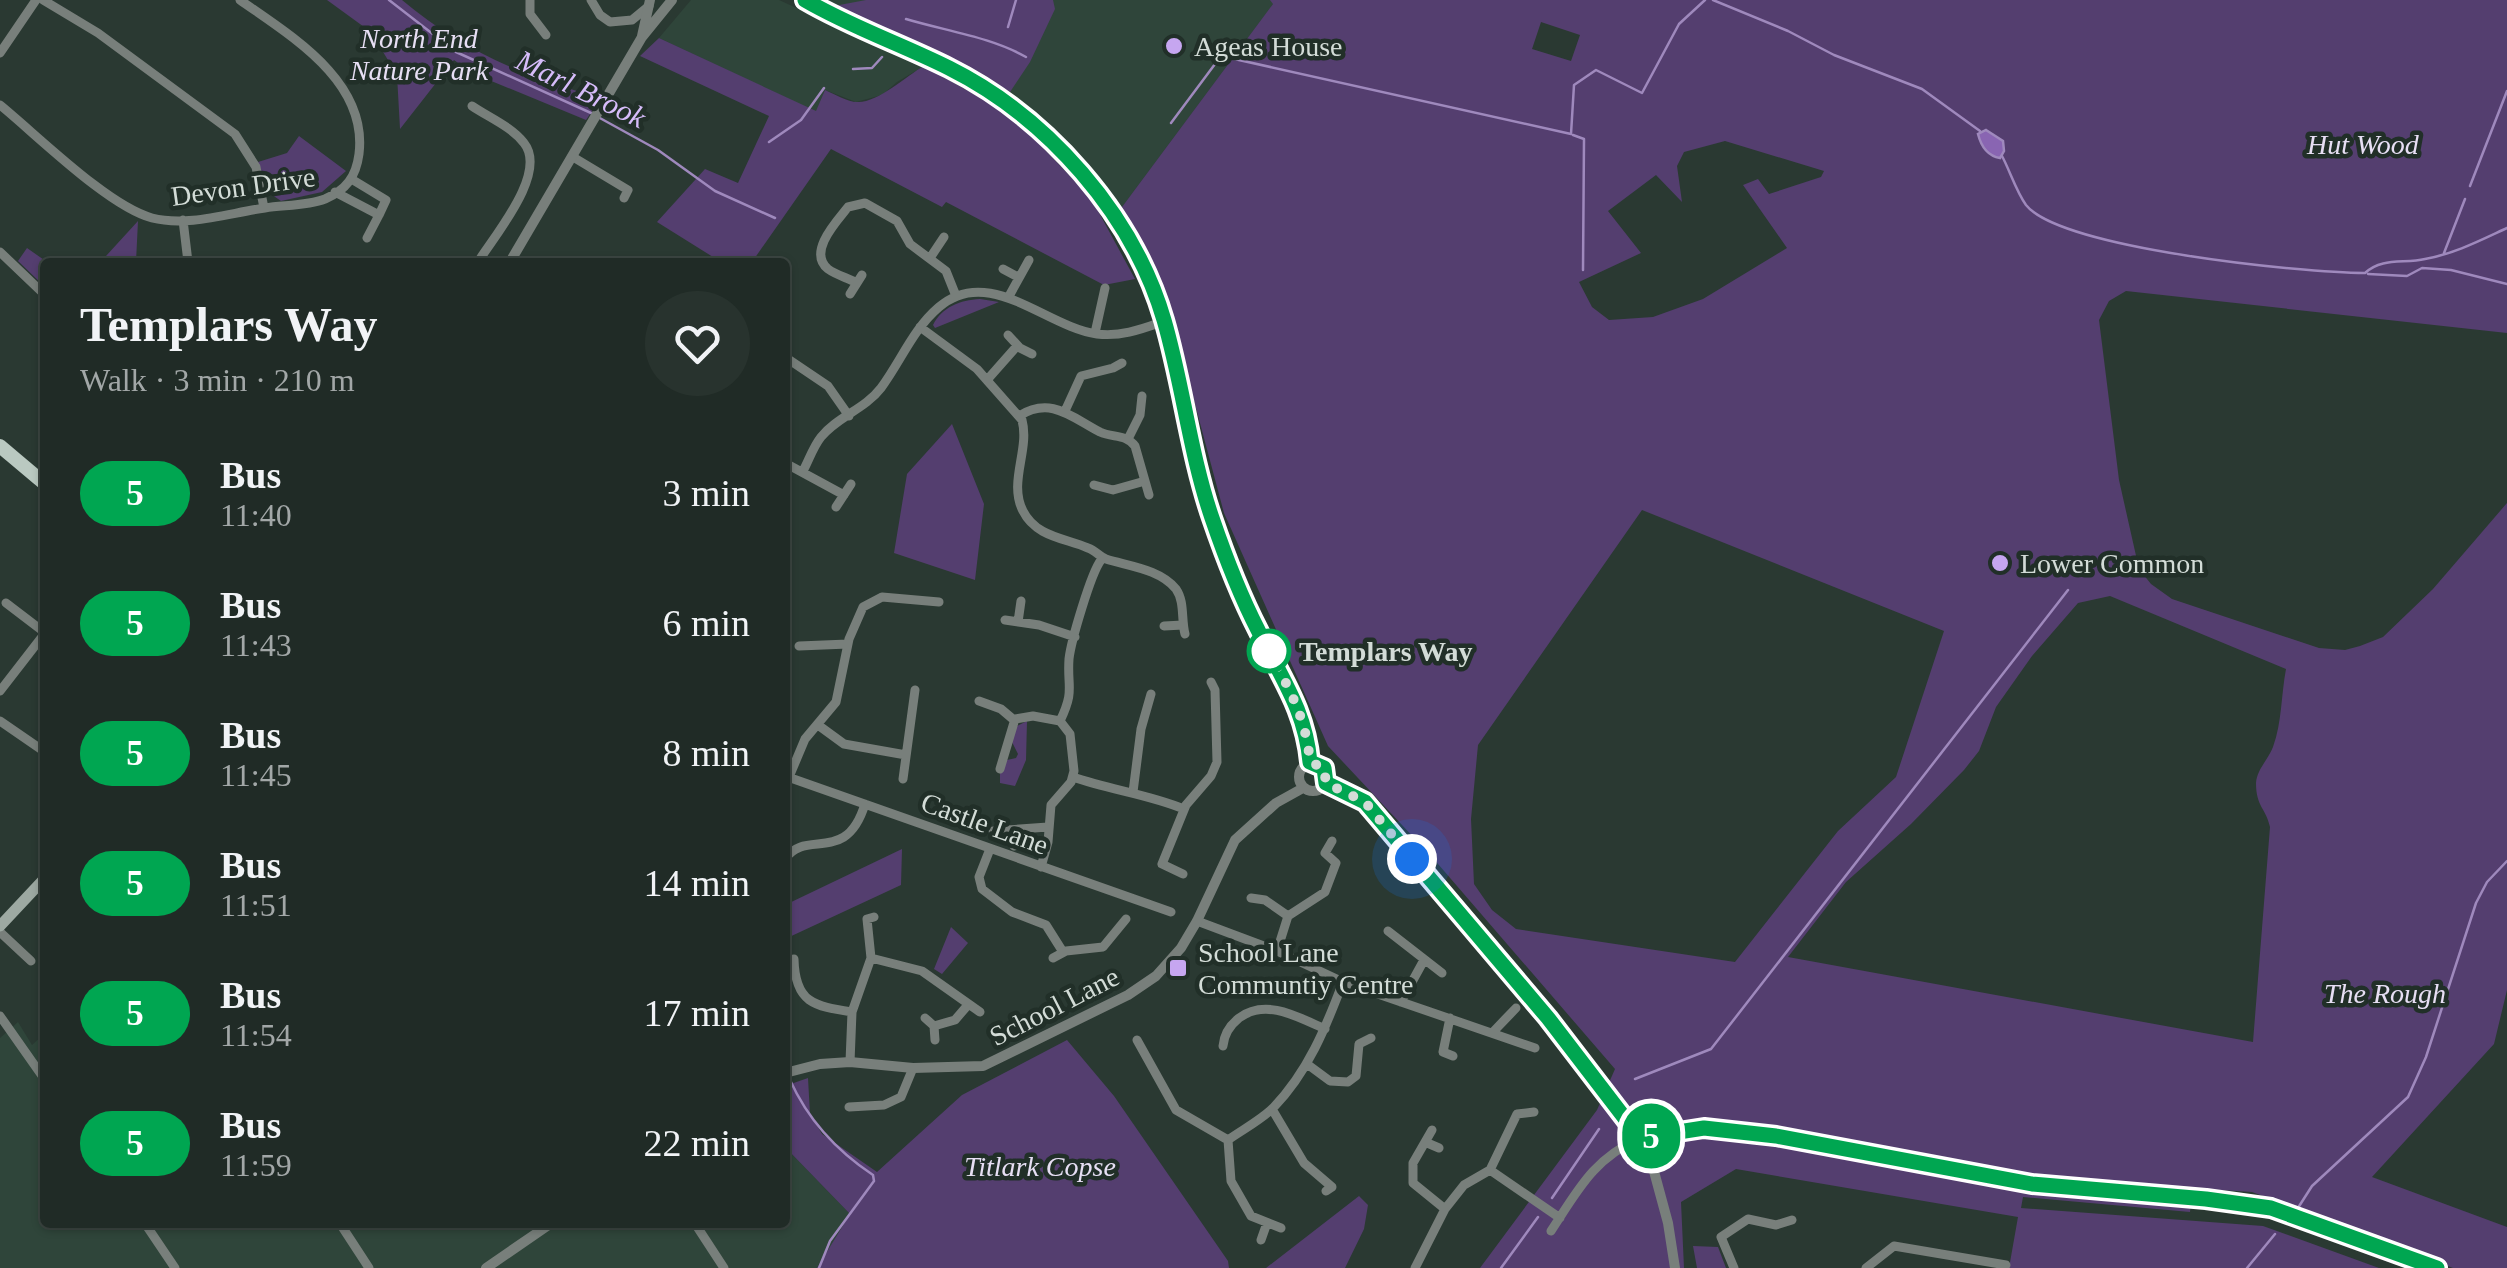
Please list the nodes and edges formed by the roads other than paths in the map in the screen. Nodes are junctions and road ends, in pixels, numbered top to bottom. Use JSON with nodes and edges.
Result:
{"nodes":[{"id":1,"x":39,"y":0,"type":"edge"},
{"id":2,"x":240,"y":0,"type":"edge"},
{"id":3,"x":530,"y":0,"type":"edge"},
{"id":4,"x":591,"y":0,"type":"edge"},
{"id":5,"x":672,"y":0,"type":"edge"},
{"id":6,"x":805,"y":0,"type":"edge"},
{"id":7,"x":650,"y":3,"type":"edge"},
{"id":8,"x":538,"y":31,"type":"dead end"},
{"id":9,"x":642,"y":37,"type":"junction"},
{"id":10,"x":0,"y":53,"type":"edge"},
{"id":11,"x":0,"y":105,"type":"edge"},
{"id":12,"x":472,"y":106,"type":"dead end"},
{"id":13,"x":574,"y":157,"type":"junction"},
{"id":14,"x":353,"y":180,"type":"junction"},
{"id":15,"x":335,"y":192,"type":"junction"},
{"id":16,"x":624,"y":198,"type":"dead end"},
{"id":17,"x":264,"y":208,"type":"junction"},
{"id":18,"x":378,"y":214,"type":"junction"},
{"id":19,"x":183,"y":220,"type":"junction"},
{"id":20,"x":944,"y":237,"type":"dead end"},
{"id":21,"x":367,"y":238,"type":"dead end"},
{"id":22,"x":0,"y":252,"type":"edge"},
{"id":23,"x":188,"y":258,"type":"edge"},
{"id":24,"x":480,"y":258,"type":"edge"},
{"id":25,"x":512,"y":258,"type":"edge"},
{"id":26,"x":930,"y":258,"type":"junction"},
{"id":27,"x":1029,"y":260,"type":"dead end"},
{"id":28,"x":1003,"y":270,"type":"dead end"},
{"id":29,"x":1018,"y":277,"type":"junction"},
{"id":30,"x":1105,"y":288,"type":"dead end"},
{"id":31,"x":40,"y":289,"type":"edge"},
{"id":32,"x":850,"y":294,"type":"dead end"},
{"id":33,"x":956,"y":296,"type":"junction"},
{"id":34,"x":1008,"y":298,"type":"junction"},
{"id":35,"x":1165,"y":322,"type":"junction"},
{"id":36,"x":920,"y":327,"type":"junction"},
{"id":37,"x":1094,"y":334,"type":"junction"},
{"id":38,"x":1008,"y":335,"type":"dead end"},
{"id":39,"x":1017,"y":346,"type":"junction"},
{"id":40,"x":1032,"y":354,"type":"dead end"},
{"id":41,"x":790,"y":360,"type":"edge"},
{"id":42,"x":1122,"y":363,"type":"dead end"},
{"id":43,"x":1070,"y":364,"type":"dead end"},
{"id":44,"x":1082,"y":376,"type":"junction"},
{"id":45,"x":987,"y":380,"type":"junction"},
{"id":46,"x":1142,"y":396,"type":"dead end"},
{"id":47,"x":1064,"y":411,"type":"junction"},
{"id":48,"x":850,"y":416,"type":"junction"},
{"id":49,"x":1019,"y":416,"type":"junction"},
{"id":50,"x":1128,"y":438,"type":"junction"},
{"id":51,"x":0,"y":446,"type":"edge"},
{"id":52,"x":790,"y":465,"type":"edge"},
{"id":53,"x":803,"y":471,"type":"junction"},
{"id":54,"x":40,"y":480,"type":"edge"},
{"id":55,"x":1145,"y":481,"type":"junction"},
{"id":56,"x":850,"y":484,"type":"dead end"},
{"id":57,"x":1094,"y":485,"type":"dead end"},
{"id":58,"x":844,"y":495,"type":"junction"},
{"id":59,"x":1149,"y":495,"type":"dead end"},
{"id":60,"x":836,"y":507,"type":"dead end"},
{"id":61,"x":1101,"y":560,"type":"junction"},
{"id":62,"x":1021,"y":601,"type":"dead end"},
{"id":63,"x":939,"y":602,"type":"dead end"},
{"id":64,"x":6,"y":604,"type":"dead end"},
{"id":65,"x":1005,"y":620,"type":"dead end"},
{"id":66,"x":1018,"y":622,"type":"junction"},
{"id":67,"x":1164,"y":626,"type":"dead end"},
{"id":68,"x":40,"y":629,"type":"edge"},
{"id":69,"x":1075,"y":637,"type":"junction"},
{"id":70,"x":40,"y":638,"type":"edge"},
{"id":71,"x":848,"y":644,"type":"junction"},
{"id":72,"x":800,"y":646,"type":"dead end"},
{"id":73,"x":1210,"y":682,"type":"dead end"},
{"id":74,"x":915,"y":690,"type":"dead end"},
{"id":75,"x":0,"y":691,"type":"edge"},
{"id":76,"x":1151,"y":694,"type":"dead end"},
{"id":77,"x":1008,"y":695,"type":"dead end"},
{"id":78,"x":979,"y":701,"type":"dead end"},
{"id":79,"x":1001,"y":709,"type":"junction"},
{"id":80,"x":1145,"y":714,"type":"junction"},
{"id":81,"x":1160,"y":718,"type":"dead end"},
{"id":82,"x":1014,"y":720,"type":"junction"},
{"id":83,"x":1060,"y":721,"type":"junction"},
{"id":84,"x":0,"y":722,"type":"edge"},
{"id":85,"x":818,"y":725,"type":"junction"},
{"id":86,"x":1218,"y":746,"type":"junction"},
{"id":87,"x":1233,"y":746,"type":"dead end"},
{"id":88,"x":40,"y":749,"type":"edge"},
{"id":89,"x":906,"y":755,"type":"junction"},
{"id":90,"x":1310,"y":762,"type":"junction"},
{"id":91,"x":1000,"y":769,"type":"dead end"},
{"id":92,"x":790,"y":771,"type":"edge"},
{"id":93,"x":790,"y":778,"type":"edge"},
{"id":94,"x":1073,"y":778,"type":"junction"},
{"id":95,"x":904,"y":779,"type":"dead end"},
{"id":96,"x":1326,"y":783,"type":"junction"},
{"id":97,"x":1304,"y":788,"type":"junction"},
{"id":98,"x":1133,"y":792,"type":"junction"},
{"id":99,"x":866,"y":804,"type":"junction"},
{"id":100,"x":1184,"y":809,"type":"junction"},
{"id":101,"x":1048,"y":827,"type":"junction"},
{"id":102,"x":1012,"y":830,"type":"junction"},
{"id":103,"x":993,"y":831,"type":"dead end"},
{"id":104,"x":1332,"y":841,"type":"dead end"},
{"id":105,"x":790,"y":846,"type":"edge"},
{"id":106,"x":1014,"y":846,"type":"dead end"},
{"id":107,"x":793,"y":849,"type":"junction"},
{"id":108,"x":990,"y":849,"type":"junction"},
{"id":109,"x":790,"y":853,"type":"edge"},
{"id":110,"x":1041,"y":867,"type":"junction"},
{"id":111,"x":1182,"y":874,"type":"dead end"},
{"id":112,"x":40,"y":884,"type":"edge"},
{"id":113,"x":1270,"y":888,"type":"dead end"},
{"id":114,"x":1251,"y":898,"type":"dead end"},
{"id":115,"x":1265,"y":900,"type":"junction"},
{"id":116,"x":1171,"y":912,"type":"dead end"},
{"id":117,"x":1288,"y":916,"type":"junction"},
{"id":118,"x":874,"y":917,"type":"dead end"},
{"id":119,"x":1126,"y":918,"type":"dead end"},
{"id":120,"x":1197,"y":921,"type":"junction"},
{"id":121,"x":0,"y":929,"type":"edge"},
{"id":122,"x":1388,"y":931,"type":"dead end"},
{"id":123,"x":1277,"y":950,"type":"junction"},
{"id":124,"x":1063,"y":952,"type":"junction"},
{"id":125,"x":794,"y":958,"type":"dead end"},
{"id":126,"x":870,"y":958,"type":"junction"},
{"id":127,"x":1053,"y":958,"type":"dead end"},
{"id":128,"x":1424,"y":960,"type":"junction"},
{"id":129,"x":31,"y":961,"type":"dead end"},
{"id":130,"x":1442,"y":973,"type":"dead end"},
{"id":131,"x":790,"y":978,"type":"edge"},
{"id":132,"x":1343,"y":982,"type":"junction"},
{"id":133,"x":1401,"y":1002,"type":"junction"},
{"id":134,"x":967,"y":1006,"type":"junction"},
{"id":135,"x":1516,"y":1008,"type":"dead end"},
{"id":136,"x":852,"y":1012,"type":"junction"},
{"id":137,"x":980,"y":1012,"type":"dead end"},
{"id":138,"x":0,"y":1016,"type":"edge"},
{"id":139,"x":926,"y":1018,"type":"dead end"},
{"id":140,"x":1450,"y":1018,"type":"junction"},
{"id":141,"x":934,"y":1026,"type":"junction"},
{"id":142,"x":1326,"y":1028,"type":"junction"},
{"id":143,"x":1492,"y":1032,"type":"junction"},
{"id":144,"x":1353,"y":1034,"type":"dead end"},
{"id":145,"x":1222,"y":1038,"type":"dead end"},
{"id":146,"x":1371,"y":1038,"type":"dead end"},
{"id":147,"x":935,"y":1040,"type":"dead end"},
{"id":148,"x":1359,"y":1044,"type":"junction"},
{"id":149,"x":1138,"y":1048,"type":"dead end"},
{"id":150,"x":1535,"y":1048,"type":"dead end"},
{"id":151,"x":850,"y":1062,"type":"junction"},
{"id":152,"x":1307,"y":1064,"type":"junction"},
{"id":153,"x":1434,"y":1065,"type":"dead end"},
{"id":154,"x":913,"y":1068,"type":"junction"},
{"id":155,"x":790,"y":1071,"type":"edge"},
{"id":156,"x":40,"y":1073,"type":"edge"},
{"id":157,"x":1513,"y":1100,"type":"dead end"},
{"id":158,"x":864,"y":1106,"type":"junction"},
{"id":159,"x":849,"y":1107,"type":"dead end"},
{"id":160,"x":1272,"y":1109,"type":"junction"},
{"id":161,"x":1534,"y":1112,"type":"dead end"},
{"id":162,"x":1517,"y":1114,"type":"junction"},
{"id":163,"x":863,"y":1118,"type":"dead end"},
{"id":164,"x":1432,"y":1130,"type":"dead end"},
{"id":165,"x":1640,"y":1138,"type":"junction"},
{"id":166,"x":1228,"y":1140,"type":"junction"},
{"id":167,"x":1425,"y":1142,"type":"junction"},
{"id":168,"x":1439,"y":1148,"type":"dead end"},
{"id":169,"x":1490,"y":1170,"type":"junction"},
{"id":170,"x":1333,"y":1187,"type":"dead end"},
{"id":171,"x":1445,"y":1210,"type":"junction"},
{"id":172,"x":1560,"y":1218,"type":"junction"},
{"id":173,"x":1792,"y":1220,"type":"dead end"},
{"id":174,"x":1267,"y":1223,"type":"junction"},
{"id":175,"x":148,"y":1228,"type":"edge"},
{"id":176,"x":343,"y":1228,"type":"edge"},
{"id":177,"x":545,"y":1228,"type":"edge"},
{"id":178,"x":698,"y":1228,"type":"edge"},
{"id":179,"x":1281,"y":1228,"type":"dead end"},
{"id":180,"x":1551,"y":1232,"type":"dead end"},
{"id":181,"x":1261,"y":1240,"type":"dead end"},
{"id":182,"x":1956,"y":1255,"type":"junction"},
{"id":183,"x":2006,"y":1265,"type":"dead end"},
{"id":184,"x":492,"y":1266,"type":"edge"},
{"id":185,"x":175,"y":1268,"type":"edge"},
{"id":186,"x":369,"y":1268,"type":"edge"},
{"id":187,"x":724,"y":1268,"type":"edge"},
{"id":188,"x":1415,"y":1268,"type":"edge"},
{"id":189,"x":1674,"y":1268,"type":"edge"},
{"id":190,"x":1734,"y":1268,"type":"edge"},
{"id":191,"x":1866,"y":1268,"type":"edge"},
{"id":192,"x":1954,"y":1268,"type":"edge"},
{"id":193,"x":2436,"y":1268,"type":"edge"}],
"edges":[{"from":1,"to":10,"type":"street"},
{"from":1,"to":17,"type":"street"},
{"from":2,"to":14,"type":"street","name":"Devon Drive"},
{"from":3,"to":8,"type":"street"},
{"from":4,"to":7,"type":"street"},
{"from":5,"to":9,"type":"street"},
{"from":6,"to":35,"type":"street"},
{"from":7,"to":9,"type":"street"},
{"from":9,"to":13,"type":"street"},
{"from":11,"to":19,"type":"street","name":"Devon Drive"},
{"from":12,"to":24,"type":"street"},
{"from":13,"to":16,"type":"street"},
{"from":13,"to":25,"type":"street"},
{"from":14,"to":15,"type":"street","name":"Devon Drive"},
{"from":14,"to":18,"type":"street"},
{"from":15,"to":17,"type":"street","name":"Devon Drive"},
{"from":15,"to":18,"type":"street"},
{"from":17,"to":19,"type":"street","name":"Devon Drive"},
{"from":18,"to":21,"type":"street"},
{"from":19,"to":23,"type":"street"},
{"from":20,"to":26,"type":"street"},
{"from":22,"to":31,"type":"street"},
{"from":26,"to":32,"type":"street"},
{"from":26,"to":33,"type":"street"},
{"from":27,"to":29,"type":"street"},
{"from":28,"to":29,"type":"street"},
{"from":29,"to":34,"type":"street"},
{"from":30,"to":37,"type":"street"},
{"from":33,"to":34,"type":"street"},
{"from":33,"to":36,"type":"street"},
{"from":34,"to":37,"type":"street"},
{"from":35,"to":37,"type":"street"},
{"from":35,"to":90,"type":"street"},
{"from":36,"to":45,"type":"street"},
{"from":36,"to":48,"type":"street"},
{"from":38,"to":39,"type":"street"},
{"from":39,"to":40,"type":"street"},
{"from":39,"to":45,"type":"street"},
{"from":41,"to":48,"type":"street"},
{"from":42,"to":44,"type":"street"},
{"from":43,"to":44,"type":"street"},
{"from":44,"to":47,"type":"street"},
{"from":45,"to":49,"type":"street"},
{"from":46,"to":50,"type":"street"},
{"from":47,"to":49,"type":"street"},
{"from":47,"to":50,"type":"street"},
{"from":48,"to":53,"type":"street"},
{"from":49,"to":61,"type":"street"},
{"from":50,"to":55,"type":"street"},
{"from":51,"to":54,"type":"main road"},
{"from":52,"to":53,"type":"street"},
{"from":53,"to":58,"type":"street"},
{"from":55,"to":57,"type":"street"},
{"from":55,"to":59,"type":"street"},
{"from":56,"to":58,"type":"street"},
{"from":58,"to":60,"type":"street"},
{"from":61,"to":67,"type":"street"},
{"from":61,"to":69,"type":"street"},
{"from":62,"to":66,"type":"street"},
{"from":63,"to":71,"type":"street"},
{"from":64,"to":68,"type":"street"},
{"from":65,"to":66,"type":"street"},
{"from":66,"to":69,"type":"street"},
{"from":69,"to":83,"type":"street"},
{"from":70,"to":75,"type":"street"},
{"from":71,"to":72,"type":"street"},
{"from":71,"to":85,"type":"street"},
{"from":73,"to":86,"type":"street"},
{"from":74,"to":89,"type":"street"},
{"from":76,"to":80,"type":"street"},
{"from":77,"to":79,"type":"street"},
{"from":78,"to":79,"type":"street"},
{"from":79,"to":82,"type":"street"},
{"from":80,"to":81,"type":"street"},
{"from":80,"to":98,"type":"street"},
{"from":82,"to":83,"type":"street"},
{"from":82,"to":91,"type":"street"},
{"from":83,"to":94,"type":"street"},
{"from":84,"to":88,"type":"street"},
{"from":85,"to":89,"type":"street"},
{"from":85,"to":92,"type":"street"},
{"from":86,"to":87,"type":"street"},
{"from":86,"to":100,"type":"street"},
{"from":89,"to":95,"type":"street"},
{"from":90,"to":96,"type":"street"},
{"from":90,"to":97,"type":"street"},
{"from":93,"to":99,"type":"street","name":"Castle Lane"},
{"from":94,"to":98,"type":"street"},
{"from":94,"to":101,"type":"street"},
{"from":96,"to":97,"type":"street"},
{"from":96,"to":165,"type":"street"},
{"from":97,"to":120,"type":"street","name":"School Lane"},
{"from":98,"to":100,"type":"street"},
{"from":99,"to":107,"type":"street"},
{"from":99,"to":108,"type":"street","name":"Castle Lane"},
{"from":100,"to":111,"type":"street"},
{"from":101,"to":102,"type":"street"},
{"from":101,"to":110,"type":"street"},
{"from":102,"to":103,"type":"street"},
{"from":102,"to":106,"type":"street"},
{"from":104,"to":117,"type":"street"},
{"from":105,"to":107,"type":"street"},
{"from":107,"to":109,"type":"street"},
{"from":108,"to":110,"type":"street","name":"Castle Lane"},
{"from":108,"to":124,"type":"street"},
{"from":110,"to":116,"type":"street","name":"Castle Lane"},
{"from":112,"to":121,"type":"main road"},
{"from":113,"to":115,"type":"street"},
{"from":114,"to":115,"type":"street"},
{"from":115,"to":117,"type":"street"},
{"from":117,"to":123,"type":"street"},
{"from":118,"to":126,"type":"street"},
{"from":119,"to":124,"type":"street"},
{"from":120,"to":123,"type":"street"},
{"from":120,"to":154,"type":"street","name":"School Lane"},
{"from":121,"to":129,"type":"street"},
{"from":122,"to":128,"type":"street"},
{"from":123,"to":132,"type":"street"},
{"from":124,"to":127,"type":"street"},
{"from":125,"to":131,"type":"street"},
{"from":126,"to":134,"type":"street"},
{"from":126,"to":136,"type":"street"},
{"from":128,"to":130,"type":"street"},
{"from":128,"to":133,"type":"street"},
{"from":131,"to":136,"type":"street"},
{"from":132,"to":133,"type":"street"},
{"from":132,"to":142,"type":"street"},
{"from":133,"to":140,"type":"street"},
{"from":134,"to":137,"type":"street"},
{"from":134,"to":141,"type":"street"},
{"from":135,"to":143,"type":"street"},
{"from":136,"to":151,"type":"street"},
{"from":138,"to":156,"type":"street"},
{"from":139,"to":141,"type":"street"},
{"from":140,"to":143,"type":"street"},
{"from":140,"to":153,"type":"street"},
{"from":141,"to":147,"type":"street"},
{"from":142,"to":145,"type":"street"},
{"from":142,"to":152,"type":"street"},
{"from":143,"to":150,"type":"street"},
{"from":144,"to":148,"type":"street"},
{"from":146,"to":148,"type":"street"},
{"from":148,"to":152,"type":"street"},
{"from":149,"to":166,"type":"street"},
{"from":151,"to":154,"type":"street","name":"School Lane"},
{"from":151,"to":155,"type":"street","name":"School Lane"},
{"from":152,"to":160,"type":"street"},
{"from":154,"to":158,"type":"street"},
{"from":157,"to":162,"type":"street"},
{"from":158,"to":159,"type":"street"},
{"from":158,"to":163,"type":"street"},
{"from":160,"to":166,"type":"street"},
{"from":160,"to":170,"type":"street"},
{"from":161,"to":162,"type":"street"},
{"from":162,"to":169,"type":"street"},
{"from":164,"to":167,"type":"street"},
{"from":165,"to":172,"type":"street"},
{"from":165,"to":189,"type":"street"},
{"from":165,"to":193,"type":"street"},
{"from":166,"to":174,"type":"street"},
{"from":167,"to":168,"type":"street"},
{"from":167,"to":171,"type":"street"},
{"from":169,"to":171,"type":"street"},
{"from":169,"to":172,"type":"street"},
{"from":171,"to":188,"type":"street"},
{"from":172,"to":180,"type":"street"},
{"from":173,"to":190,"type":"street"},
{"from":174,"to":179,"type":"street"},
{"from":174,"to":181,"type":"street"},
{"from":175,"to":185,"type":"street"},
{"from":176,"to":186,"type":"street"},
{"from":177,"to":184,"type":"street"},
{"from":178,"to":187,"type":"street"},
{"from":182,"to":183,"type":"street"},
{"from":182,"to":191,"type":"street"},
{"from":182,"to":192,"type":"street"}]}
